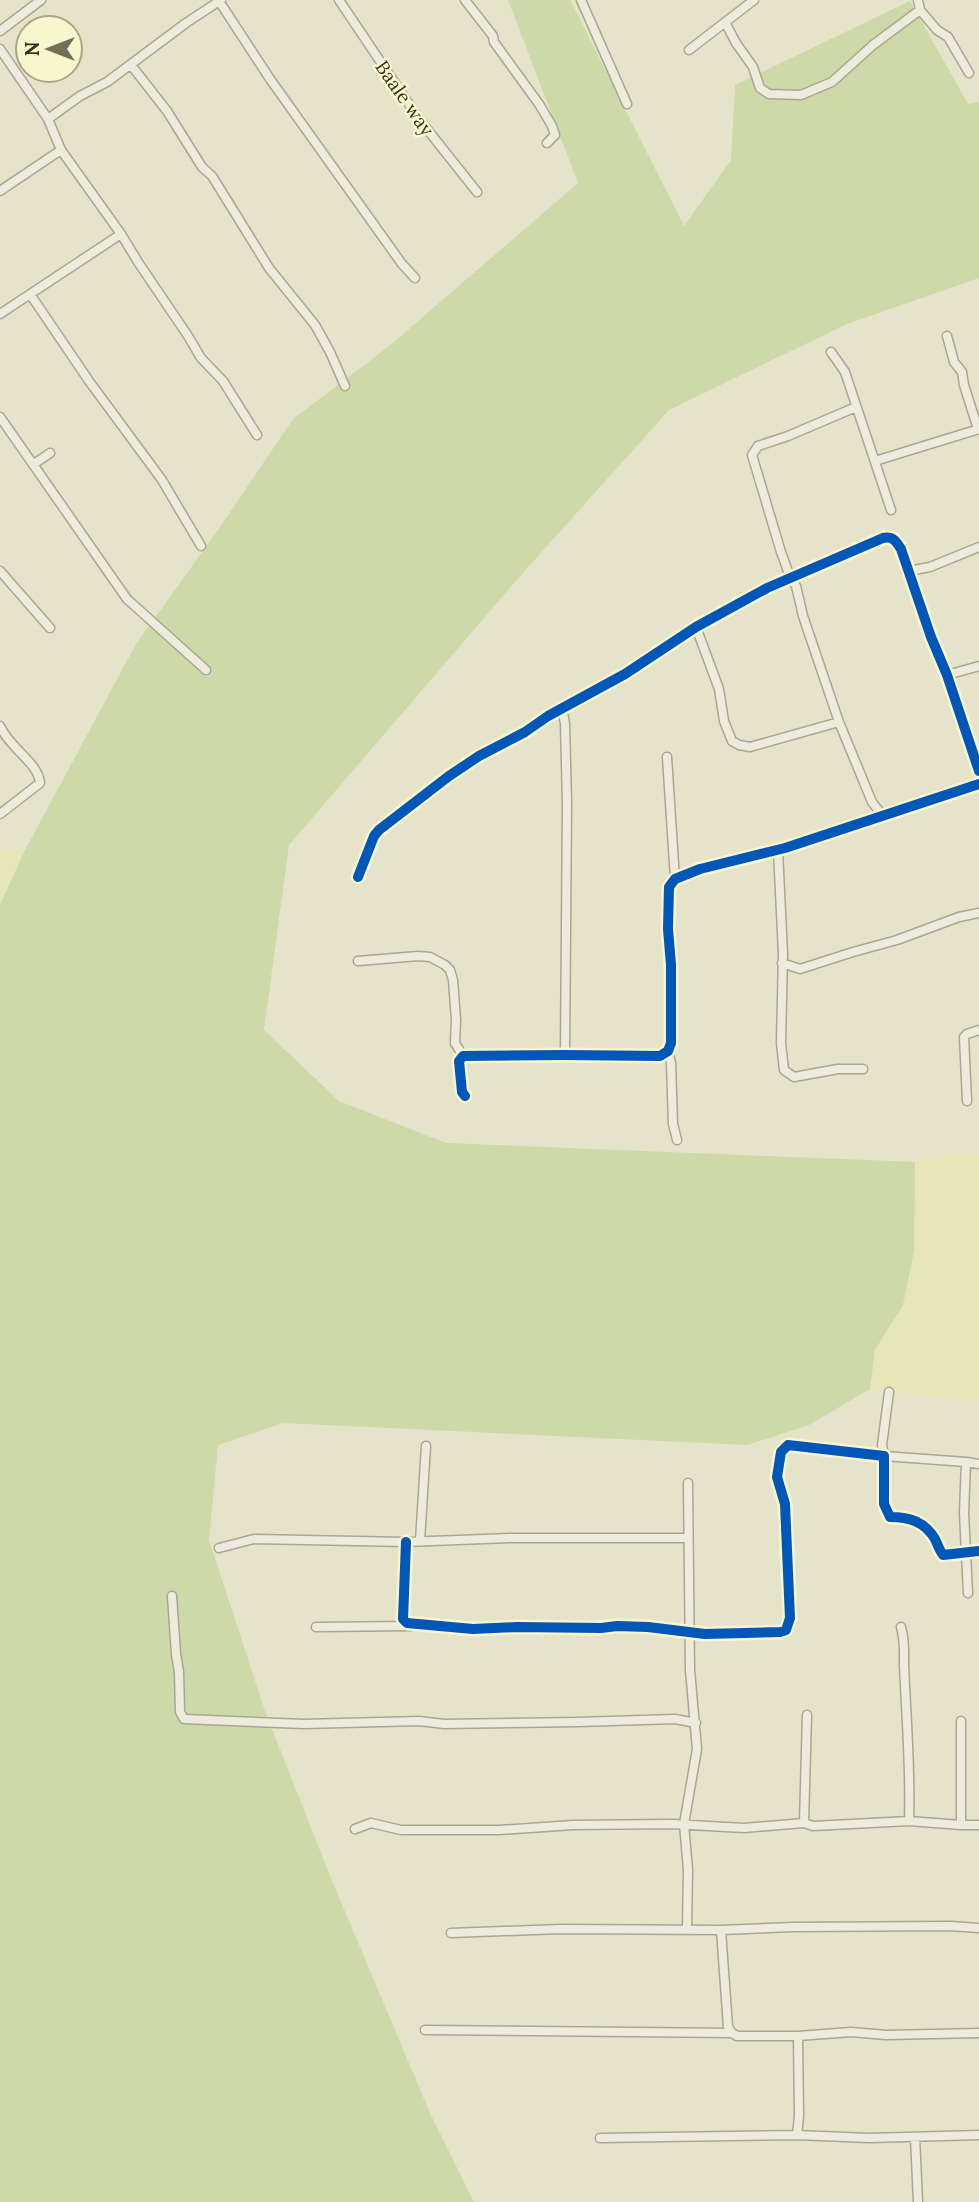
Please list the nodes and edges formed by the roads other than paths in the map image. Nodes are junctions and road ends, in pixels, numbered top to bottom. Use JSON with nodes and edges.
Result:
{"nodes":[{"id":1,"x":41,"y":0,"type":"edge"},
{"id":2,"x":339,"y":0,"type":"edge"},
{"id":3,"x":465,"y":0,"type":"edge"},
{"id":4,"x":581,"y":0,"type":"edge"},
{"id":5,"x":754,"y":0,"type":"edge"},
{"id":6,"x":918,"y":0,"type":"edge"},
{"id":7,"x":220,"y":1,"type":"edge"},
{"id":8,"x":920,"y":10,"type":"junction"},
{"id":9,"x":725,"y":22,"type":"junction"},
{"id":10,"x":0,"y":31,"type":"edge"},
{"id":11,"x":0,"y":49,"type":"edge"},
{"id":12,"x":689,"y":50,"type":"dead end"},
{"id":13,"x":131,"y":65,"type":"junction"},
{"id":14,"x":969,"y":73,"type":"dead end"},
{"id":15,"x":627,"y":104,"type":"dead end"},
{"id":16,"x":48,"y":119,"type":"junction"},
{"id":17,"x":547,"y":143,"type":"dead end"},
{"id":18,"x":61,"y":150,"type":"junction"},
{"id":19,"x":0,"y":191,"type":"edge"},
{"id":20,"x":477,"y":192,"type":"dead end"},
{"id":21,"x":121,"y":234,"type":"junction"},
{"id":22,"x":415,"y":278,"type":"dead end"},
{"id":23,"x":30,"y":294,"type":"junction"},
{"id":24,"x":0,"y":314,"type":"edge"},
{"id":25,"x":947,"y":336,"type":"dead end"},
{"id":26,"x":831,"y":352,"type":"dead end"},
{"id":27,"x":345,"y":386,"type":"dead end"},
{"id":28,"x":856,"y":407,"type":"junction"},
{"id":29,"x":0,"y":417,"type":"edge"},
{"id":30,"x":979,"y":429,"type":"edge"},
{"id":31,"x":257,"y":435,"type":"dead end"},
{"id":32,"x":50,"y":453,"type":"dead end"},
{"id":33,"x":875,"y":461,"type":"junction"},
{"id":34,"x":34,"y":464,"type":"junction"},
{"id":35,"x":891,"y":510,"type":"dead end"},
{"id":36,"x":201,"y":546,"type":"dead end"},
{"id":37,"x":979,"y":547,"type":"edge"},
{"id":38,"x":0,"y":571,"type":"edge"},
{"id":39,"x":908,"y":571,"type":"junction"},
{"id":40,"x":790,"y":578,"type":"junction"},
{"id":41,"x":696,"y":627,"type":"junction"},
{"id":42,"x":50,"y":628,"type":"dead end"},
{"id":43,"x":979,"y":666,"type":"edge"},
{"id":44,"x":206,"y":670,"type":"dead end"},
{"id":45,"x":947,"y":675,"type":"junction"},
{"id":46,"x":562,"y":709,"type":"junction"},
{"id":47,"x":839,"y":722,"type":"junction"},
{"id":48,"x":0,"y":726,"type":"edge"},
{"id":49,"x":667,"y":757,"type":"dead end"},
{"id":50,"x":979,"y":771,"type":"edge"},
{"id":51,"x":979,"y":784,"type":"edge"},
{"id":52,"x":0,"y":814,"type":"edge"},
{"id":53,"x":882,"y":815,"type":"junction"},
{"id":54,"x":778,"y":850,"type":"junction"},
{"id":55,"x":358,"y":877,"type":"dead end"},
{"id":56,"x":675,"y":879,"type":"junction"},
{"id":57,"x":979,"y":913,"type":"edge"},
{"id":58,"x":358,"y":961,"type":"dead end"},
{"id":59,"x":782,"y":962,"type":"junction"},
{"id":60,"x":979,"y":1030,"type":"edge"},
{"id":61,"x":668,"y":1051,"type":"junction"},
{"id":62,"x":565,"y":1055,"type":"junction"},
{"id":63,"x":463,"y":1056,"type":"junction"},
{"id":64,"x":863,"y":1069,"type":"dead end"},
{"id":65,"x":465,"y":1096,"type":"dead end"},
{"id":66,"x":967,"y":1101,"type":"dead end"},
{"id":67,"x":677,"y":1140,"type":"dead end"},
{"id":68,"x":889,"y":1392,"type":"dead end"},
{"id":69,"x":426,"y":1447,"type":"dead end"},
{"id":70,"x":884,"y":1456,"type":"junction"},
{"id":71,"x":966,"y":1462,"type":"junction"},
{"id":72,"x":979,"y":1464,"type":"edge"},
{"id":73,"x":688,"y":1483,"type":"dead end"},
{"id":74,"x":688,"y":1538,"type":"junction"},
{"id":75,"x":420,"y":1541,"type":"junction"},
{"id":76,"x":406,"y":1542,"type":"junction"},
{"id":77,"x":219,"y":1548,"type":"dead end"},
{"id":78,"x":979,"y":1551,"type":"edge"},
{"id":79,"x":967,"y":1553,"type":"junction"},
{"id":80,"x":968,"y":1593,"type":"dead end"},
{"id":81,"x":172,"y":1596,"type":"dead end"},
{"id":82,"x":420,"y":1625,"type":"junction"},
{"id":83,"x":316,"y":1627,"type":"dead end"},
{"id":84,"x":901,"y":1627,"type":"dead end"},
{"id":85,"x":690,"y":1631,"type":"junction"},
{"id":86,"x":807,"y":1715,"type":"dead end"},
{"id":87,"x":961,"y":1721,"type":"dead end"},
{"id":88,"x":696,"y":1723,"type":"junction"},
{"id":89,"x":909,"y":1821,"type":"junction"},
{"id":90,"x":804,"y":1823,"type":"junction"},
{"id":91,"x":684,"y":1824,"type":"junction"},
{"id":92,"x":961,"y":1825,"type":"junction"},
{"id":93,"x":979,"y":1825,"type":"edge"},
{"id":94,"x":355,"y":1829,"type":"dead end"},
{"id":95,"x":979,"y":1928,"type":"edge"},
{"id":96,"x":687,"y":1929,"type":"junction"},
{"id":97,"x":721,"y":1930,"type":"junction"},
{"id":98,"x":451,"y":1933,"type":"dead end"},
{"id":99,"x":425,"y":2030,"type":"dead end"},
{"id":100,"x":732,"y":2033,"type":"junction"},
{"id":101,"x":979,"y":2033,"type":"edge"},
{"id":102,"x":798,"y":2036,"type":"junction"},
{"id":103,"x":796,"y":2135,"type":"junction"},
{"id":104,"x":979,"y":2135,"type":"edge"},
{"id":105,"x":915,"y":2137,"type":"junction"},
{"id":106,"x":600,"y":2138,"type":"dead end"},
{"id":107,"x":918,"y":2202,"type":"edge"}],
"edges":[{"from":1,"to":10,"type":"street"},
{"from":2,"to":20,"type":"street","name":"Baale way"},
{"from":3,"to":17,"type":"street"},
{"from":4,"to":15,"type":"street"},
{"from":5,"to":9,"type":"street"},
{"from":6,"to":8,"type":"street"},
{"from":7,"to":13,"type":"street"},
{"from":7,"to":22,"type":"street"},
{"from":8,"to":9,"type":"street"},
{"from":8,"to":14,"type":"street"},
{"from":9,"to":12,"type":"street"},
{"from":11,"to":16,"type":"street"},
{"from":13,"to":16,"type":"street"},
{"from":13,"to":27,"type":"street"},
{"from":16,"to":18,"type":"street"},
{"from":18,"to":19,"type":"street"},
{"from":18,"to":21,"type":"street"},
{"from":21,"to":23,"type":"street"},
{"from":21,"to":31,"type":"street"},
{"from":23,"to":24,"type":"street"},
{"from":23,"to":36,"type":"street"},
{"from":25,"to":30,"type":"street"},
{"from":26,"to":28,"type":"street"},
{"from":28,"to":33,"type":"street"},
{"from":28,"to":40,"type":"street"},
{"from":29,"to":34,"type":"street"},
{"from":30,"to":33,"type":"street"},
{"from":32,"to":34,"type":"street"},
{"from":33,"to":35,"type":"street"},
{"from":34,"to":44,"type":"street"},
{"from":37,"to":39,"type":"street"},
{"from":38,"to":42,"type":"street"},
{"from":39,"to":40,"type":"street"},
{"from":39,"to":45,"type":"street"},
{"from":40,"to":41,"type":"street"},
{"from":40,"to":47,"type":"street"},
{"from":41,"to":46,"type":"street"},
{"from":41,"to":47,"type":"street"},
{"from":43,"to":45,"type":"street"},
{"from":45,"to":50,"type":"street"},
{"from":46,"to":55,"type":"street"},
{"from":46,"to":62,"type":"street"},
{"from":47,"to":53,"type":"street"},
{"from":48,"to":52,"type":"street"},
{"from":49,"to":56,"type":"street"},
{"from":51,"to":53,"type":"street"},
{"from":53,"to":54,"type":"street"},
{"from":54,"to":56,"type":"street"},
{"from":54,"to":59,"type":"street"},
{"from":56,"to":61,"type":"street"},
{"from":57,"to":59,"type":"street"},
{"from":58,"to":63,"type":"street"},
{"from":59,"to":64,"type":"street"},
{"from":60,"to":66,"type":"street"},
{"from":61,"to":62,"type":"street"},
{"from":61,"to":67,"type":"street"},
{"from":62,"to":63,"type":"street"},
{"from":63,"to":65,"type":"street"},
{"from":68,"to":70,"type":"street"},
{"from":69,"to":75,"type":"street"},
{"from":70,"to":71,"type":"street"},
{"from":70,"to":79,"type":"street"},
{"from":70,"to":85,"type":"street"},
{"from":71,"to":72,"type":"street"},
{"from":71,"to":79,"type":"street"},
{"from":73,"to":74,"type":"street"},
{"from":74,"to":75,"type":"street"},
{"from":74,"to":85,"type":"street"},
{"from":75,"to":76,"type":"street"},
{"from":76,"to":77,"type":"street"},
{"from":76,"to":82,"type":"street"},
{"from":78,"to":79,"type":"street"},
{"from":79,"to":80,"type":"street"},
{"from":81,"to":88,"type":"street"},
{"from":82,"to":83,"type":"street"},
{"from":82,"to":85,"type":"street"},
{"from":84,"to":89,"type":"street"},
{"from":85,"to":88,"type":"street"},
{"from":86,"to":90,"type":"street"},
{"from":87,"to":92,"type":"street"},
{"from":88,"to":91,"type":"street"},
{"from":89,"to":90,"type":"street"},
{"from":89,"to":92,"type":"street"},
{"from":90,"to":91,"type":"street"},
{"from":91,"to":94,"type":"street"},
{"from":91,"to":96,"type":"street"},
{"from":92,"to":93,"type":"street"},
{"from":95,"to":97,"type":"street"},
{"from":96,"to":97,"type":"street"},
{"from":96,"to":98,"type":"street"},
{"from":97,"to":100,"type":"street"},
{"from":99,"to":100,"type":"street"},
{"from":100,"to":102,"type":"street"},
{"from":101,"to":102,"type":"street"},
{"from":102,"to":103,"type":"street"},
{"from":103,"to":105,"type":"street"},
{"from":103,"to":106,"type":"street"},
{"from":104,"to":105,"type":"street"},
{"from":105,"to":107,"type":"street"}]}
